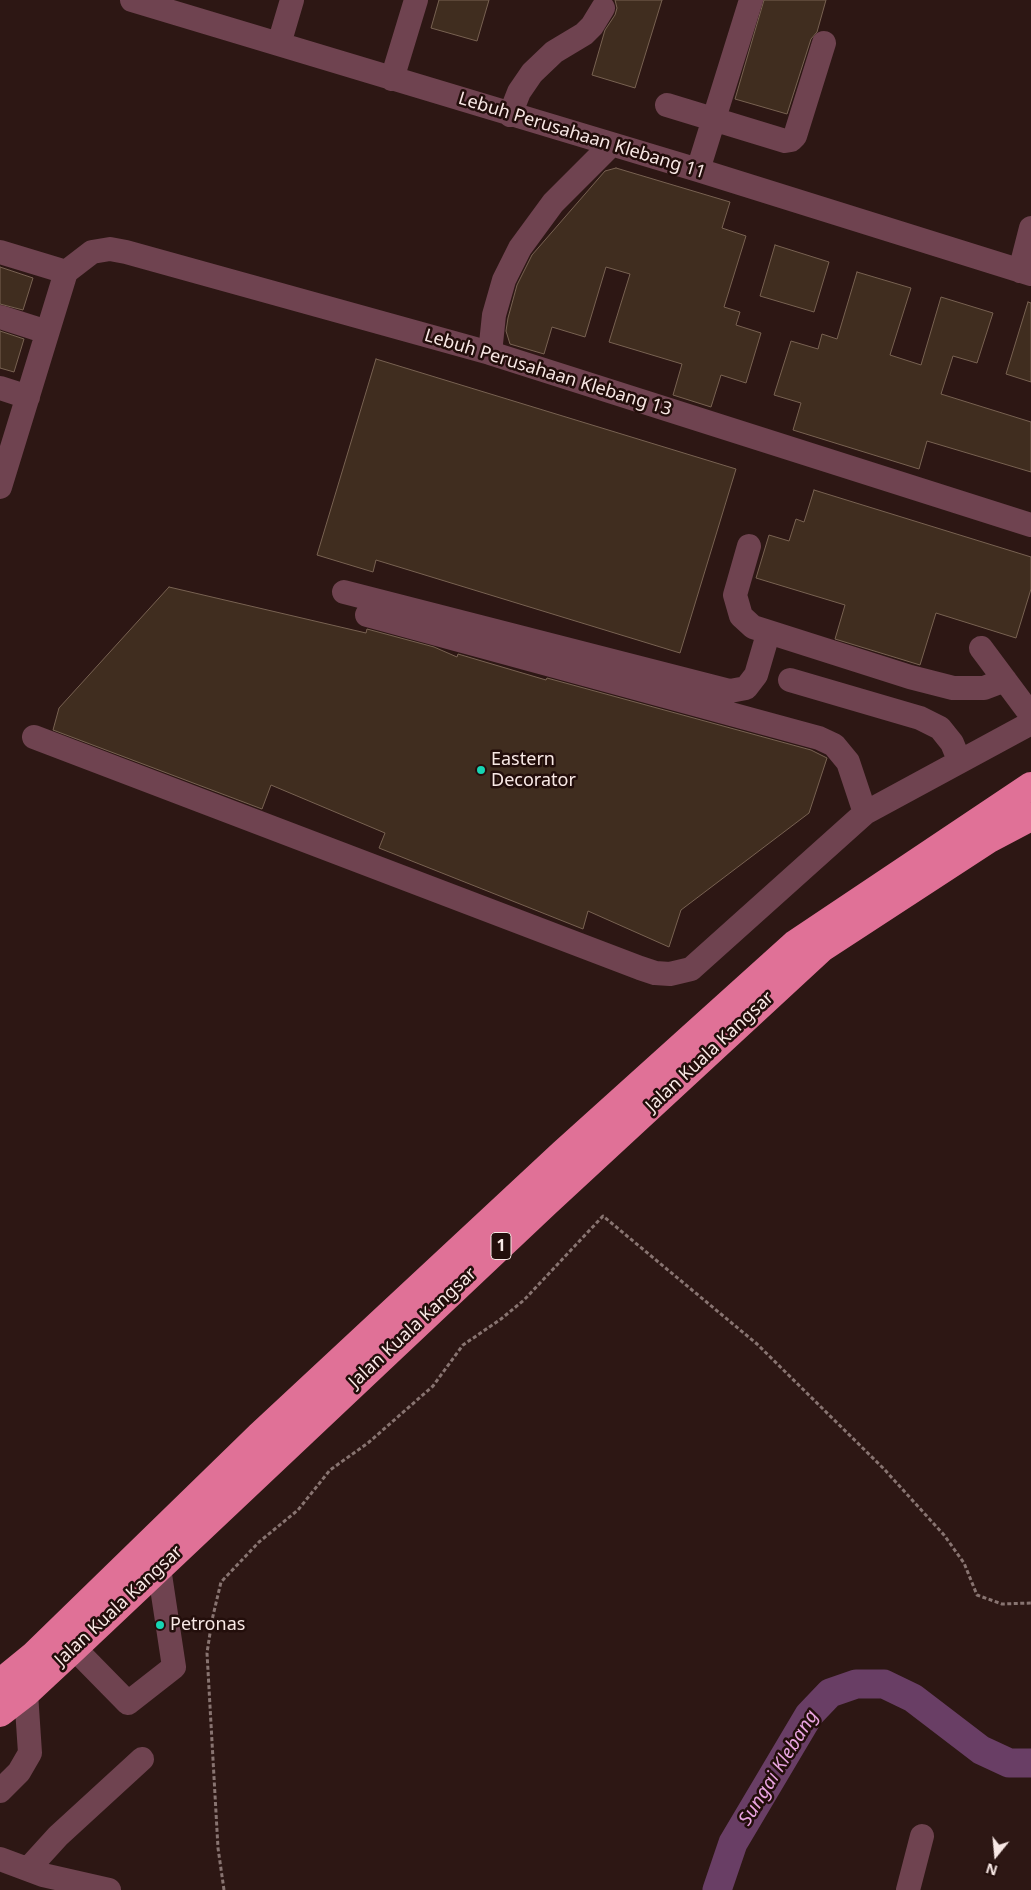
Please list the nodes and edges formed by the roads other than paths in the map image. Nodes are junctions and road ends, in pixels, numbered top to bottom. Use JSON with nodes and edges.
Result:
{"nodes":[{"id":1,"x":132,"y":0,"type":"edge"},
{"id":2,"x":292,"y":0,"type":"edge"},
{"id":3,"x":416,"y":0,"type":"edge"},
{"id":4,"x":751,"y":0,"type":"edge"},
{"id":5,"x":603,"y":8,"type":"dead end"},
{"id":6,"x":824,"y":43,"type":"dead end"},
{"id":7,"x":279,"y":44,"type":"junction"},
{"id":8,"x":392,"y":79,"type":"junction"},
{"id":9,"x":667,"y":104,"type":"dead end"},
{"id":10,"x":510,"y":115,"type":"junction"},
{"id":11,"x":714,"y":119,"type":"junction"},
{"id":12,"x":610,"y":146,"type":"junction"},
{"id":13,"x":698,"y":170,"type":"junction"},
{"id":14,"x":1031,"y":228,"type":"edge"},
{"id":15,"x":0,"y":252,"type":"edge"},
{"id":16,"x":66,"y":272,"type":"junction"},
{"id":17,"x":1026,"y":273,"type":"edge"},
{"id":18,"x":0,"y":318,"type":"edge"},
{"id":19,"x":47,"y":332,"type":"junction"},
{"id":20,"x":490,"y":353,"type":"junction"},
{"id":21,"x":0,"y":388,"type":"edge"},
{"id":22,"x":28,"y":397,"type":"junction"},
{"id":23,"x":6,"y":447,"type":"edge"},
{"id":24,"x":0,"y":487,"type":"edge"},
{"id":25,"x":1031,"y":525,"type":"edge"},
{"id":26,"x":748,"y":546,"type":"dead end"},
{"id":27,"x":344,"y":592,"type":"dead end"},
{"id":28,"x":367,"y":615,"type":"dead end"},
{"id":29,"x":768,"y":634,"type":"junction"},
{"id":30,"x":981,"y":648,"type":"dead end"},
{"id":31,"x":790,"y":680,"type":"dead end"},
{"id":32,"x":1006,"y":680,"type":"junction"},
{"id":33,"x":1031,"y":715,"type":"edge"},
{"id":34,"x":1031,"y":723,"type":"edge"},
{"id":35,"x":34,"y":737,"type":"dead end"},
{"id":36,"x":959,"y":760,"type":"junction"},
{"id":37,"x":1031,"y":786,"type":"edge"},
{"id":38,"x":865,"y":813,"type":"junction"},
{"id":39,"x":1031,"y":817,"type":"edge"},
{"id":40,"x":159,"y":1568,"type":"junction"},
{"id":41,"x":74,"y":1648,"type":"junction"},
{"id":42,"x":0,"y":1683,"type":"edge"},
{"id":43,"x":26,"y":1693,"type":"junction"},
{"id":44,"x":0,"y":1712,"type":"edge"},
{"id":45,"x":142,"y":1760,"type":"dead end"},
{"id":46,"x":0,"y":1791,"type":"edge"},
{"id":47,"x":922,"y":1836,"type":"dead end"},
{"id":48,"x":0,"y":1859,"type":"edge"},
{"id":49,"x":28,"y":1869,"type":"junction"},
{"id":50,"x":109,"y":1890,"type":"edge"},
{"id":51,"x":908,"y":1890,"type":"edge"}],
"edges":[{"from":1,"to":7,"type":"street","name":"Lebuh Perusahaan Klebang 11"},
{"from":2,"to":7,"type":"street"},
{"from":3,"to":8,"type":"street"},
{"from":4,"to":11,"type":"street"},
{"from":5,"to":10,"type":"street"},
{"from":6,"to":11,"type":"street"},
{"from":7,"to":8,"type":"street","name":"Lebuh Perusahaan Klebang 11"},
{"from":8,"to":10,"type":"street","name":"Lebuh Perusahaan Klebang 11"},
{"from":9,"to":11,"type":"street"},
{"from":10,"to":12,"type":"street","name":"Lebuh Perusahaan Klebang 11"},
{"from":11,"to":13,"type":"street"},
{"from":12,"to":13,"type":"street","name":"Lebuh Perusahaan Klebang 11"},
{"from":12,"to":20,"type":"street"},
{"from":13,"to":17,"type":"street","name":"Lebuh Perusahaan Klebang 11"},
{"from":14,"to":17,"type":"street"},
{"from":15,"to":16,"type":"street"},
{"from":16,"to":19,"type":"street"},
{"from":16,"to":20,"type":"street","name":"Lebuh Perusahaan Klebang 13"},
{"from":18,"to":19,"type":"street"},
{"from":19,"to":22,"type":"street"},
{"from":20,"to":25,"type":"street","name":"Lebuh Perusahaan Klebang 13"},
{"from":21,"to":22,"type":"street"},
{"from":22,"to":23,"type":"street"},
{"from":23,"to":24,"type":"street"},
{"from":26,"to":29,"type":"street"},
{"from":27,"to":29,"type":"street"},
{"from":28,"to":38,"type":"street"},
{"from":29,"to":32,"type":"street"},
{"from":30,"to":32,"type":"street"},
{"from":31,"to":36,"type":"street"},
{"from":32,"to":33,"type":"street"},
{"from":34,"to":36,"type":"street"},
{"from":35,"to":38,"type":"street"},
{"from":36,"to":38,"type":"street"},
{"from":37,"to":42,"type":"highway","name":"Jalan Kuala Kangsar","number":"1"},
{"from":39,"to":40,"type":"highway","name":"Jalan Kuala Kangsar","number":"1"},
{"from":40,"to":41,"type":"highway","name":"Jalan Kuala Kangsar","number":"1"},
{"from":40,"to":41,"type":"street"},
{"from":41,"to":43,"type":"highway","name":"Jalan Kuala Kangsar","number":"1"},
{"from":43,"to":44,"type":"highway","name":"Jalan Kuala Kangsar","number":"1"},
{"from":43,"to":46,"type":"street"},
{"from":45,"to":49,"type":"street"},
{"from":47,"to":51,"type":"street"},
{"from":48,"to":49,"type":"street"},
{"from":49,"to":50,"type":"street"}]}
